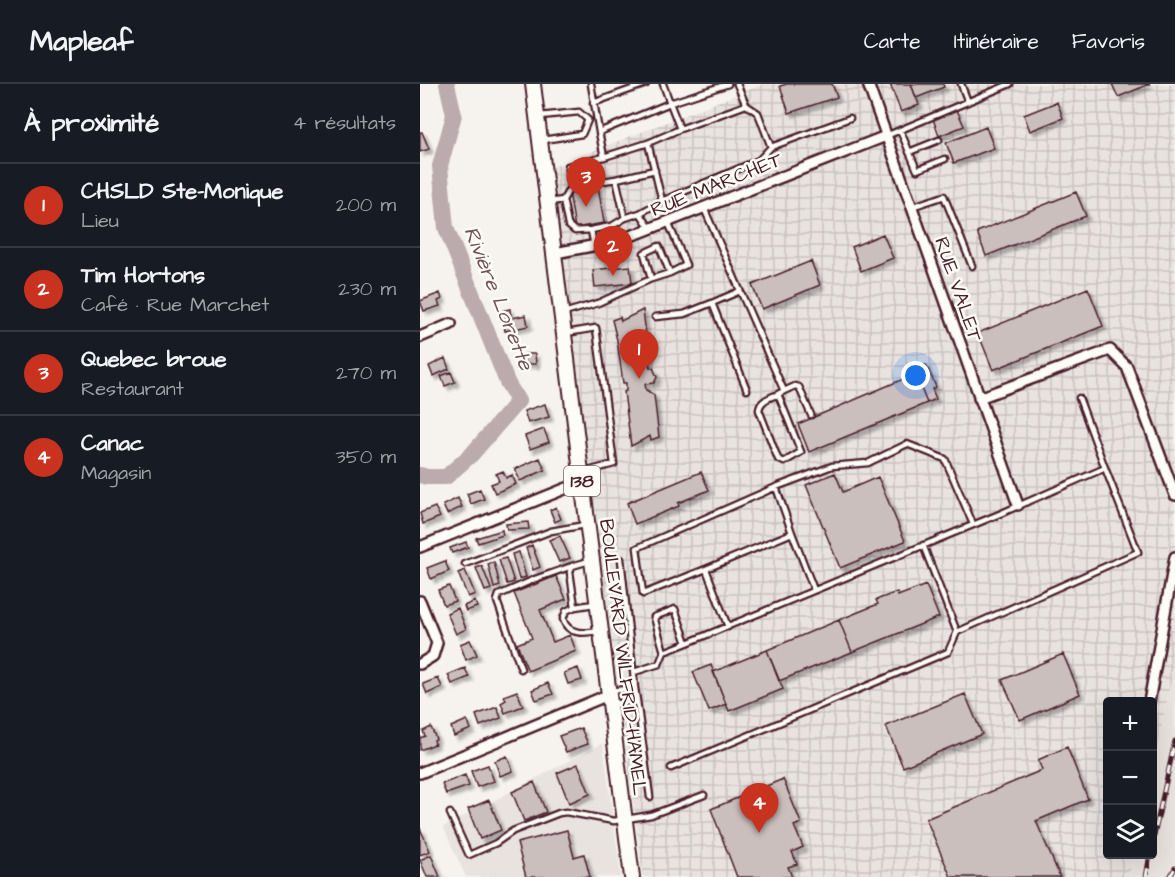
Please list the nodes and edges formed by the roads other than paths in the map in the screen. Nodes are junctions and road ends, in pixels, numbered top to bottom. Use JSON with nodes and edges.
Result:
{"nodes":[{"id":1,"x":533,"y":84,"type":"edge"},
{"id":2,"x":591,"y":84,"type":"edge"},
{"id":3,"x":646,"y":84,"type":"edge"},
{"id":4,"x":663,"y":84,"type":"edge"},
{"id":5,"x":728,"y":84,"type":"edge"},
{"id":6,"x":737,"y":84,"type":"edge"},
{"id":7,"x":868,"y":84,"type":"edge"},
{"id":8,"x":961,"y":84,"type":"edge"},
{"id":9,"x":1010,"y":84,"type":"edge"},
{"id":10,"x":968,"y":102,"type":"junction"},
{"id":11,"x":593,"y":103,"type":"junction"},
{"id":12,"x":670,"y":103,"type":"junction"},
{"id":13,"x":746,"y":105,"type":"junction"},
{"id":14,"x":537,"y":116,"type":"junction"},
{"id":15,"x":595,"y":118,"type":"junction"},
{"id":16,"x":850,"y":118,"type":"dead end"},
{"id":17,"x":588,"y":120,"type":"junction"},
{"id":18,"x":680,"y":129,"type":"junction"},
{"id":19,"x":900,"y":130,"type":"junction"},
{"id":20,"x":599,"y":132,"type":"junction"},
{"id":21,"x":886,"y":136,"type":"junction"},
{"id":22,"x":939,"y":140,"type":"dead end"},
{"id":23,"x":540,"y":141,"type":"junction"},
{"id":24,"x":648,"y":143,"type":"junction"},
{"id":25,"x":771,"y":147,"type":"junction"},
{"id":26,"x":909,"y":152,"type":"junction"},
{"id":27,"x":604,"y":157,"type":"junction"},
{"id":28,"x":945,"y":159,"type":"dead end"},
{"id":29,"x":656,"y":170,"type":"junction"},
{"id":30,"x":616,"y":179,"type":"junction"},
{"id":31,"x":571,"y":186,"type":"junction"},
{"id":32,"x":562,"y":200,"type":"junction"},
{"id":33,"x":662,"y":201,"type":"junction"},
{"id":34,"x":548,"y":202,"type":"junction"},
{"id":35,"x":911,"y":207,"type":"junction"},
{"id":36,"x":704,"y":208,"type":"junction"},
{"id":37,"x":640,"y":213,"type":"junction"},
{"id":38,"x":625,"y":218,"type":"junction"},
{"id":39,"x":668,"y":222,"type":"junction"},
{"id":40,"x":651,"y":229,"type":"junction"},
{"id":41,"x":591,"y":230,"type":"junction"},
{"id":42,"x":594,"y":246,"type":"junction"},
{"id":43,"x":555,"y":253,"type":"junction"},
{"id":44,"x":972,"y":267,"type":"dead end"},
{"id":45,"x":670,"y":273,"type":"junction"},
{"id":46,"x":651,"y":279,"type":"junction"},
{"id":47,"x":740,"y":291,"type":"junction"},
{"id":48,"x":712,"y":303,"type":"junction"},
{"id":49,"x":562,"y":314,"type":"junction"},
{"id":50,"x":655,"y":317,"type":"dead end"},
{"id":51,"x":450,"y":324,"type":"dead end"},
{"id":52,"x":565,"y":333,"type":"junction"},
{"id":53,"x":420,"y":337,"type":"edge"},
{"id":54,"x":747,"y":390,"type":"dead end"},
{"id":55,"x":784,"y":391,"type":"junction"},
{"id":56,"x":778,"y":394,"type":"junction"},
{"id":57,"x":979,"y":398,"type":"junction"},
{"id":58,"x":1079,"y":398,"type":"dead end"},
{"id":59,"x":811,"y":415,"type":"dead end"},
{"id":60,"x":1105,"y":468,"type":"junction"},
{"id":61,"x":582,"y":478,"type":"junction"},
{"id":62,"x":777,"y":487,"type":"junction"},
{"id":63,"x":1175,"y":495,"type":"edge"},
{"id":64,"x":1018,"y":505,"type":"junction"},
{"id":65,"x":973,"y":524,"type":"junction"},
{"id":66,"x":588,"y":525,"type":"junction"},
{"id":67,"x":792,"y":534,"type":"junction"},
{"id":68,"x":923,"y":545,"type":"junction"},
{"id":69,"x":420,"y":547,"type":"edge"},
{"id":70,"x":1175,"y":557,"type":"edge"},
{"id":71,"x":621,"y":559,"type":"dead end"},
{"id":72,"x":592,"y":561,"type":"junction"},
{"id":73,"x":465,"y":564,"type":"dead end"},
{"id":74,"x":575,"y":565,"type":"junction"},
{"id":75,"x":706,"y":569,"type":"junction"},
{"id":76,"x":814,"y":590,"type":"junction"},
{"id":77,"x":420,"y":601,"type":"edge"},
{"id":78,"x":597,"y":603,"type":"junction"},
{"id":79,"x":575,"y":607,"type":"junction"},
{"id":80,"x":728,"y":627,"type":"junction"},
{"id":81,"x":600,"y":631,"type":"junction"},
{"id":82,"x":957,"y":632,"type":"junction"},
{"id":83,"x":687,"y":643,"type":"junction"},
{"id":84,"x":664,"y":652,"type":"junction"},
{"id":85,"x":420,"y":664,"type":"edge"},
{"id":86,"x":521,"y":669,"type":"dead end"},
{"id":87,"x":634,"y":672,"type":"junction"},
{"id":88,"x":635,"y":688,"type":"junction"},
{"id":89,"x":608,"y":697,"type":"junction"},
{"id":90,"x":1150,"y":697,"type":"edge"},
{"id":91,"x":637,"y":701,"type":"junction"},
{"id":92,"x":671,"y":768,"type":"dead end"},
{"id":93,"x":420,"y":773,"type":"edge"},
{"id":94,"x":704,"y":795,"type":"dead end"},
{"id":95,"x":650,"y":797,"type":"dead end"},
{"id":96,"x":450,"y":813,"type":"dead end"},
{"id":97,"x":624,"y":818,"type":"junction"},
{"id":98,"x":632,"y":877,"type":"edge"}],
"edges":[{"from":1,"to":14,"type":"main road","name":"BOULEVARD WILFRID-HAMEL","number":"138"},
{"from":2,"to":11,"type":"lane"},
{"from":3,"to":11,"type":"lane"},
{"from":4,"to":12,"type":"lane"},
{"from":5,"to":12,"type":"lane"},
{"from":6,"to":13,"type":"lane"},
{"from":7,"to":21,"type":"street","name":"RUE VALET"},
{"from":8,"to":10,"type":"lane"},
{"from":9,"to":10,"type":"lane"},
{"from":10,"to":19,"type":"lane"},
{"from":11,"to":15,"type":"lane"},
{"from":12,"to":18,"type":"lane"},
{"from":12,"to":20,"type":"lane"},
{"from":13,"to":18,"type":"lane"},
{"from":13,"to":25,"type":"lane"},
{"from":14,"to":17,"type":"lane"},
{"from":14,"to":23,"type":"main road","name":"BOULEVARD WILFRID-HAMEL","number":"138"},
{"from":15,"to":17,"type":"lane"},
{"from":15,"to":20,"type":"lane"},
{"from":16,"to":25,"type":"lane"},
{"from":17,"to":23,"type":"lane"},
{"from":18,"to":24,"type":"lane"},
{"from":19,"to":21,"type":"lane"},
{"from":19,"to":26,"type":"lane"},
{"from":20,"to":27,"type":"lane"},
{"from":21,"to":35,"type":"street","name":"RUE VALET"},
{"from":21,"to":36,"type":"street","name":"RUE MARCHET"},
{"from":22,"to":26,"type":"lane"},
{"from":23,"to":34,"type":"main road","name":"BOULEVARD WILFRID-HAMEL","number":"138"},
{"from":24,"to":27,"type":"lane"},
{"from":24,"to":29,"type":"lane"},
{"from":25,"to":33,"type":"lane"},
{"from":26,"to":28,"type":"lane"},
{"from":27,"to":31,"type":"lane"},
{"from":29,"to":30,"type":"lane"},
{"from":29,"to":33,"type":"lane"},
{"from":30,"to":31,"type":"lane"},
{"from":30,"to":38,"type":"lane"},
{"from":31,"to":32,"type":"lane"},
{"from":32,"to":34,"type":"lane"},
{"from":32,"to":41,"type":"lane"},
{"from":33,"to":37,"type":"lane"},
{"from":34,"to":43,"type":"main road","name":"BOULEVARD WILFRID-HAMEL","number":"138"},
{"from":35,"to":44,"type":"lane"},
{"from":35,"to":57,"type":"street","name":"RUE VALET"},
{"from":36,"to":39,"type":"street","name":"RUE MARCHET"},
{"from":36,"to":47,"type":"lane"},
{"from":37,"to":38,"type":"lane"},
{"from":37,"to":40,"type":"lane"},
{"from":38,"to":41,"type":"lane"},
{"from":39,"to":40,"type":"street","name":"RUE MARCHET"},
{"from":39,"to":45,"type":"lane"},
{"from":40,"to":42,"type":"street","name":"RUE MARCHET"},
{"from":41,"to":42,"type":"lane"},
{"from":42,"to":43,"type":"street","name":"RUE MARCHET"},
{"from":43,"to":49,"type":"main road","name":"BOULEVARD WILFRID-HAMEL","number":"138"},
{"from":45,"to":46,"type":"lane"},
{"from":45,"to":46,"type":"lane"},
{"from":46,"to":49,"type":"lane"},
{"from":47,"to":48,"type":"lane"},
{"from":47,"to":55,"type":"lane"},
{"from":48,"to":50,"type":"lane"},
{"from":48,"to":54,"type":"lane"},
{"from":49,"to":52,"type":"main road","name":"BOULEVARD WILFRID-HAMEL","number":"138"},
{"from":51,"to":53,"type":"street"},
{"from":52,"to":61,"type":"main road","name":"BOULEVARD WILFRID-HAMEL","number":"138"},
{"from":52,"to":61,"type":"lane"},
{"from":55,"to":56,"type":"lane"},
{"from":55,"to":59,"type":"lane"},
{"from":56,"to":56,"type":"lane"},
{"from":57,"to":63,"type":"street"},
{"from":57,"to":64,"type":"street","name":"RUE VALET"},
{"from":58,"to":60,"type":"lane"},
{"from":60,"to":64,"type":"lane"},
{"from":60,"to":82,"type":"lane"},
{"from":61,"to":66,"type":"main road","name":"BOULEVARD WILFRID-HAMEL","number":"138"},
{"from":61,"to":69,"type":"street"},
{"from":62,"to":65,"type":"lane"},
{"from":62,"to":67,"type":"lane"},
{"from":62,"to":75,"type":"lane"},
{"from":64,"to":65,"type":"lane"},
{"from":65,"to":68,"type":"lane"},
{"from":66,"to":72,"type":"main road","name":"BOULEVARD WILFRID-HAMEL","number":"138"},
{"from":66,"to":73,"type":"lane"},
{"from":67,"to":75,"type":"lane"},
{"from":67,"to":76,"type":"lane"},
{"from":68,"to":76,"type":"lane"},
{"from":68,"to":82,"type":"lane"},
{"from":70,"to":90,"type":"street"},
{"from":71,"to":87,"type":"lane"},
{"from":72,"to":74,"type":"lane"},
{"from":72,"to":78,"type":"main road","name":"BOULEVARD WILFRID-HAMEL","number":"138"},
{"from":74,"to":79,"type":"lane"},
{"from":74,"to":86,"type":"lane"},
{"from":75,"to":80,"type":"lane"},
{"from":76,"to":80,"type":"lane"},
{"from":77,"to":85,"type":"street"},
{"from":78,"to":79,"type":"lane"},
{"from":78,"to":81,"type":"main road","name":"BOULEVARD WILFRID-HAMEL","number":"138"},
{"from":79,"to":81,"type":"lane"},
{"from":80,"to":83,"type":"lane"},
{"from":81,"to":89,"type":"main road","name":"BOULEVARD WILFRID-HAMEL","number":"138"},
{"from":82,"to":92,"type":"lane"},
{"from":83,"to":84,"type":"lane"},
{"from":83,"to":84,"type":"lane"},
{"from":84,"to":87,"type":"lane"},
{"from":87,"to":88,"type":"lane"},
{"from":88,"to":89,"type":"lane"},
{"from":88,"to":91,"type":"lane"},
{"from":89,"to":91,"type":"lane"},
{"from":89,"to":93,"type":"street"},
{"from":89,"to":97,"type":"main road","name":"BOULEVARD WILFRID-HAMEL","number":"138"},
{"from":91,"to":95,"type":"lane"},
{"from":94,"to":97,"type":"lane"},
{"from":96,"to":97,"type":"lane"},
{"from":97,"to":98,"type":"main road","name":"BOULEVARD WILFRID-HAMEL","number":"138"}]}
